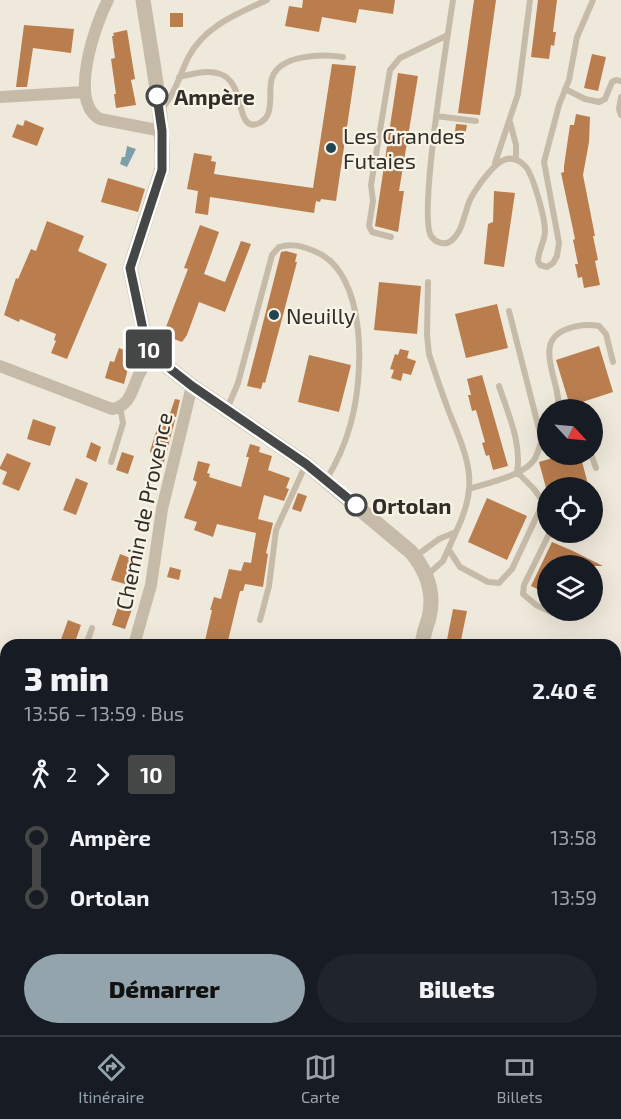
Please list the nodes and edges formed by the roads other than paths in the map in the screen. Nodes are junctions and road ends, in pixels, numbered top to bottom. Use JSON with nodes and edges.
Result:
{"nodes":[{"id":1,"x":108,"y":0,"type":"edge"},
{"id":2,"x":143,"y":0,"type":"edge"},
{"id":3,"x":267,"y":0,"type":"edge"},
{"id":4,"x":453,"y":0,"type":"edge"},
{"id":5,"x":530,"y":0,"type":"edge"},
{"id":6,"x":593,"y":0,"type":"edge"},
{"id":7,"x":448,"y":35,"type":"junction"},
{"id":8,"x":343,"y":57,"type":"dead end"},
{"id":9,"x":179,"y":78,"type":"junction"},
{"id":10,"x":621,"y":81,"type":"edge"},
{"id":11,"x":565,"y":89,"type":"junction"},
{"id":12,"x":84,"y":92,"type":"junction"},
{"id":13,"x":0,"y":97,"type":"edge"},
{"id":14,"x":621,"y":97,"type":"edge"},
{"id":15,"x":159,"y":110,"type":"junction"},
{"id":16,"x":621,"y":114,"type":"edge"},
{"id":17,"x":436,"y":116,"type":"junction"},
{"id":18,"x":476,"y":121,"type":"dead end"},
{"id":19,"x":510,"y":122,"type":"junction"},
{"id":20,"x":162,"y":131,"type":"junction"},
{"id":21,"x":516,"y":159,"type":"junction"},
{"id":22,"x":495,"y":164,"type":"junction"},
{"id":23,"x":391,"y":237,"type":"dead end"},
{"id":24,"x":428,"y":282,"type":"dead end"},
{"id":25,"x":509,"y":311,"type":"dead end"},
{"id":26,"x":153,"y":355,"type":"junction"},
{"id":27,"x":613,"y":362,"type":"dead end"},
{"id":28,"x":0,"y":366,"type":"edge"},
{"id":29,"x":192,"y":386,"type":"junction"},
{"id":30,"x":499,"y":386,"type":"dead end"},
{"id":31,"x":558,"y":399,"type":"edge"},
{"id":32,"x":120,"y":407,"type":"junction"},
{"id":33,"x":227,"y":409,"type":"junction"},
{"id":34,"x":537,"y":421,"type":"edge"},
{"id":35,"x":537,"y":453,"type":"edge"},
{"id":36,"x":111,"y":462,"type":"dead end"},
{"id":37,"x":306,"y":464,"type":"junction"},
{"id":38,"x":595,"y":465,"type":"edge"},
{"id":39,"x":596,"y":468,"type":"dead end"},
{"id":40,"x":517,"y":472,"type":"junction"},
{"id":41,"x":325,"y":480,"type":"junction"},
{"id":42,"x":470,"y":489,"type":"junction"},
{"id":43,"x":537,"y":494,"type":"edge"},
{"id":44,"x":537,"y":516,"type":"edge"},
{"id":45,"x":456,"y":532,"type":"junction"},
{"id":46,"x":449,"y":550,"type":"junction"},
{"id":47,"x":415,"y":556,"type":"junction"},
{"id":48,"x":537,"y":558,"type":"edge"},
{"id":49,"x":426,"y":575,"type":"junction"},
{"id":50,"x":537,"y":605,"type":"edge"},
{"id":51,"x":260,"y":620,"type":"dead end"},
{"id":52,"x":92,"y":628,"type":"dead end"},
{"id":53,"x":88,"y":639,"type":"edge"},
{"id":54,"x":136,"y":639,"type":"edge"},
{"id":55,"x":423,"y":639,"type":"edge"}],
"edges":[{"from":1,"to":12,"type":"street"},
{"from":2,"to":15,"type":"street"},
{"from":3,"to":9,"type":"lane"},
{"from":4,"to":7,"type":"lane"},
{"from":5,"to":19,"type":"lane"},
{"from":6,"to":11,"type":"lane"},
{"from":7,"to":17,"type":"lane"},
{"from":7,"to":23,"type":"lane"},
{"from":8,"to":9,"type":"lane"},
{"from":9,"to":15,"type":"lane"},
{"from":10,"to":11,"type":"lane"},
{"from":11,"to":21,"type":"lane"},
{"from":12,"to":13,"type":"street"},
{"from":12,"to":20,"type":"street"},
{"from":14,"to":16,"type":"lane"},
{"from":15,"to":20,"type":"street"},
{"from":17,"to":18,"type":"lane"},
{"from":17,"to":22,"type":"lane"},
{"from":19,"to":21,"type":"lane"},
{"from":19,"to":22,"type":"lane"},
{"from":20,"to":26,"type":"street"},
{"from":21,"to":22,"type":"lane"},
{"from":24,"to":42,"type":"lane"},
{"from":25,"to":34,"type":"lane"},
{"from":26,"to":29,"type":"street"},
{"from":26,"to":32,"type":"street"},
{"from":27,"to":31,"type":"lane"},
{"from":28,"to":32,"type":"street"},
{"from":29,"to":33,"type":"street"},
{"from":29,"to":54,"type":"street","name":"Chemin de Provence"},
{"from":30,"to":40,"type":"lane"},
{"from":32,"to":36,"type":"lane"},
{"from":33,"to":37,"type":"street"},
{"from":33,"to":41,"type":"lane"},
{"from":35,"to":40,"type":"lane"},
{"from":37,"to":41,"type":"street"},
{"from":37,"to":51,"type":"lane"},
{"from":38,"to":39,"type":"lane"},
{"from":40,"to":42,"type":"lane"},
{"from":40,"to":43,"type":"lane"},
{"from":41,"to":47,"type":"street"},
{"from":42,"to":45,"type":"lane"},
{"from":44,"to":46,"type":"lane"},
{"from":45,"to":46,"type":"lane"},
{"from":45,"to":47,"type":"lane"},
{"from":46,"to":49,"type":"lane"},
{"from":47,"to":49,"type":"street"},
{"from":48,"to":50,"type":"lane"},
{"from":49,"to":55,"type":"street"},
{"from":52,"to":53,"type":"lane"}]}
